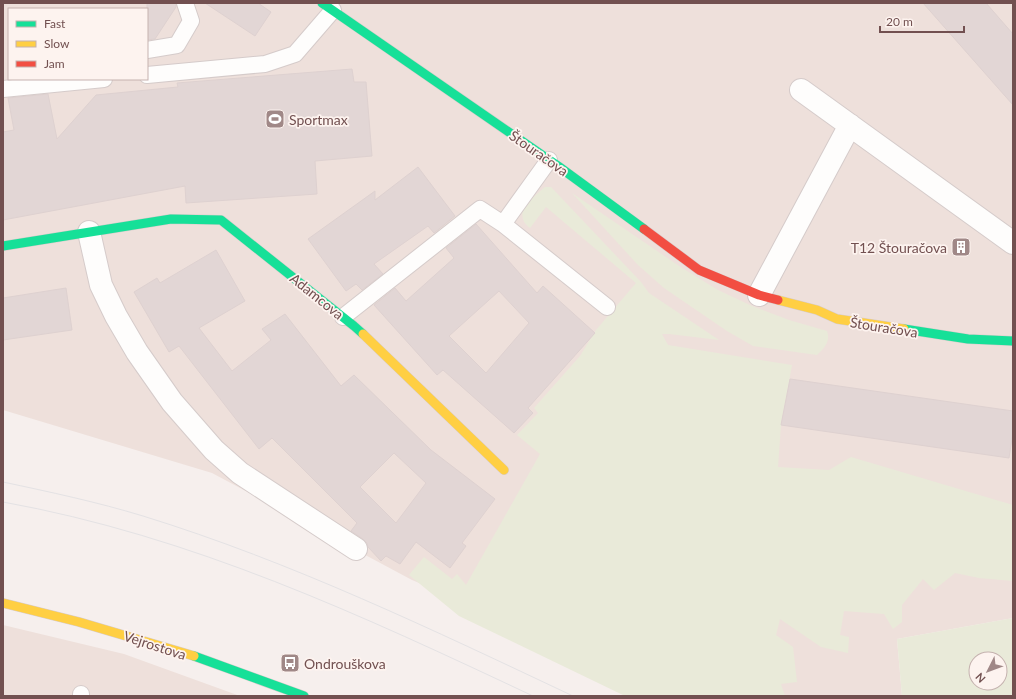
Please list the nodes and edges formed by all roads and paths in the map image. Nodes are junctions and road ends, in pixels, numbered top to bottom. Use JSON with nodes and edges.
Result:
{"nodes":[{"id":1,"x":185,"y":3,"type":"edge"},
{"id":2,"x":327,"y":7,"type":"edge"},
{"id":3,"x":148,"y":50,"type":"edge"},
{"id":4,"x":148,"y":75,"type":"edge"},
{"id":5,"x":88,"y":80,"type":"edge"},
{"id":6,"x":56,"y":82,"type":"edge"},
{"id":7,"x":3,"y":89,"type":"edge"},
{"id":8,"x":801,"y":90,"type":"dead end"},
{"id":9,"x":850,"y":125,"type":"junction"},
{"id":10,"x":549,"y":160,"type":"junction"},
{"id":11,"x":503,"y":224,"type":"junction"},
{"id":12,"x":89,"y":232,"type":"junction"},
{"id":13,"x":1013,"y":244,"type":"edge"},
{"id":14,"x":3,"y":246,"type":"edge"},
{"id":15,"x":759,"y":295,"type":"junction"},
{"id":16,"x":607,"y":307,"type":"dead end"},
{"id":17,"x":342,"y":317,"type":"junction"},
{"id":18,"x":1013,"y":341,"type":"edge"},
{"id":19,"x":504,"y":470,"type":"dead end"},
{"id":20,"x":356,"y":549,"type":"dead end"},
{"id":21,"x":3,"y":603,"type":"edge"},
{"id":22,"x":304,"y":696,"type":"edge"}],
"edges":[{"from":1,"to":3,"type":"lane"},
{"from":2,"to":4,"type":"lane"},
{"from":2,"to":10,"type":"street","name":"Štouračova"},
{"from":5,"to":6,"type":"lane"},
{"from":6,"to":7,"type":"lane"},
{"from":8,"to":9,"type":"street"},
{"from":9,"to":13,"type":"street"},
{"from":9,"to":15,"type":"street"},
{"from":10,"to":11,"type":"lane"},
{"from":10,"to":15,"type":"street","name":"Štouračova"},
{"from":11,"to":16,"type":"lane"},
{"from":11,"to":17,"type":"lane"},
{"from":12,"to":14,"type":"street","name":"Adamcova"},
{"from":12,"to":17,"type":"street","name":"Adamcova"},
{"from":12,"to":20,"type":"street"},
{"from":15,"to":18,"type":"street","name":"Štouračova"},
{"from":17,"to":19,"type":"street","name":"Adamcova"},
{"from":21,"to":22,"type":"street","name":"Vejrostova"}]}
